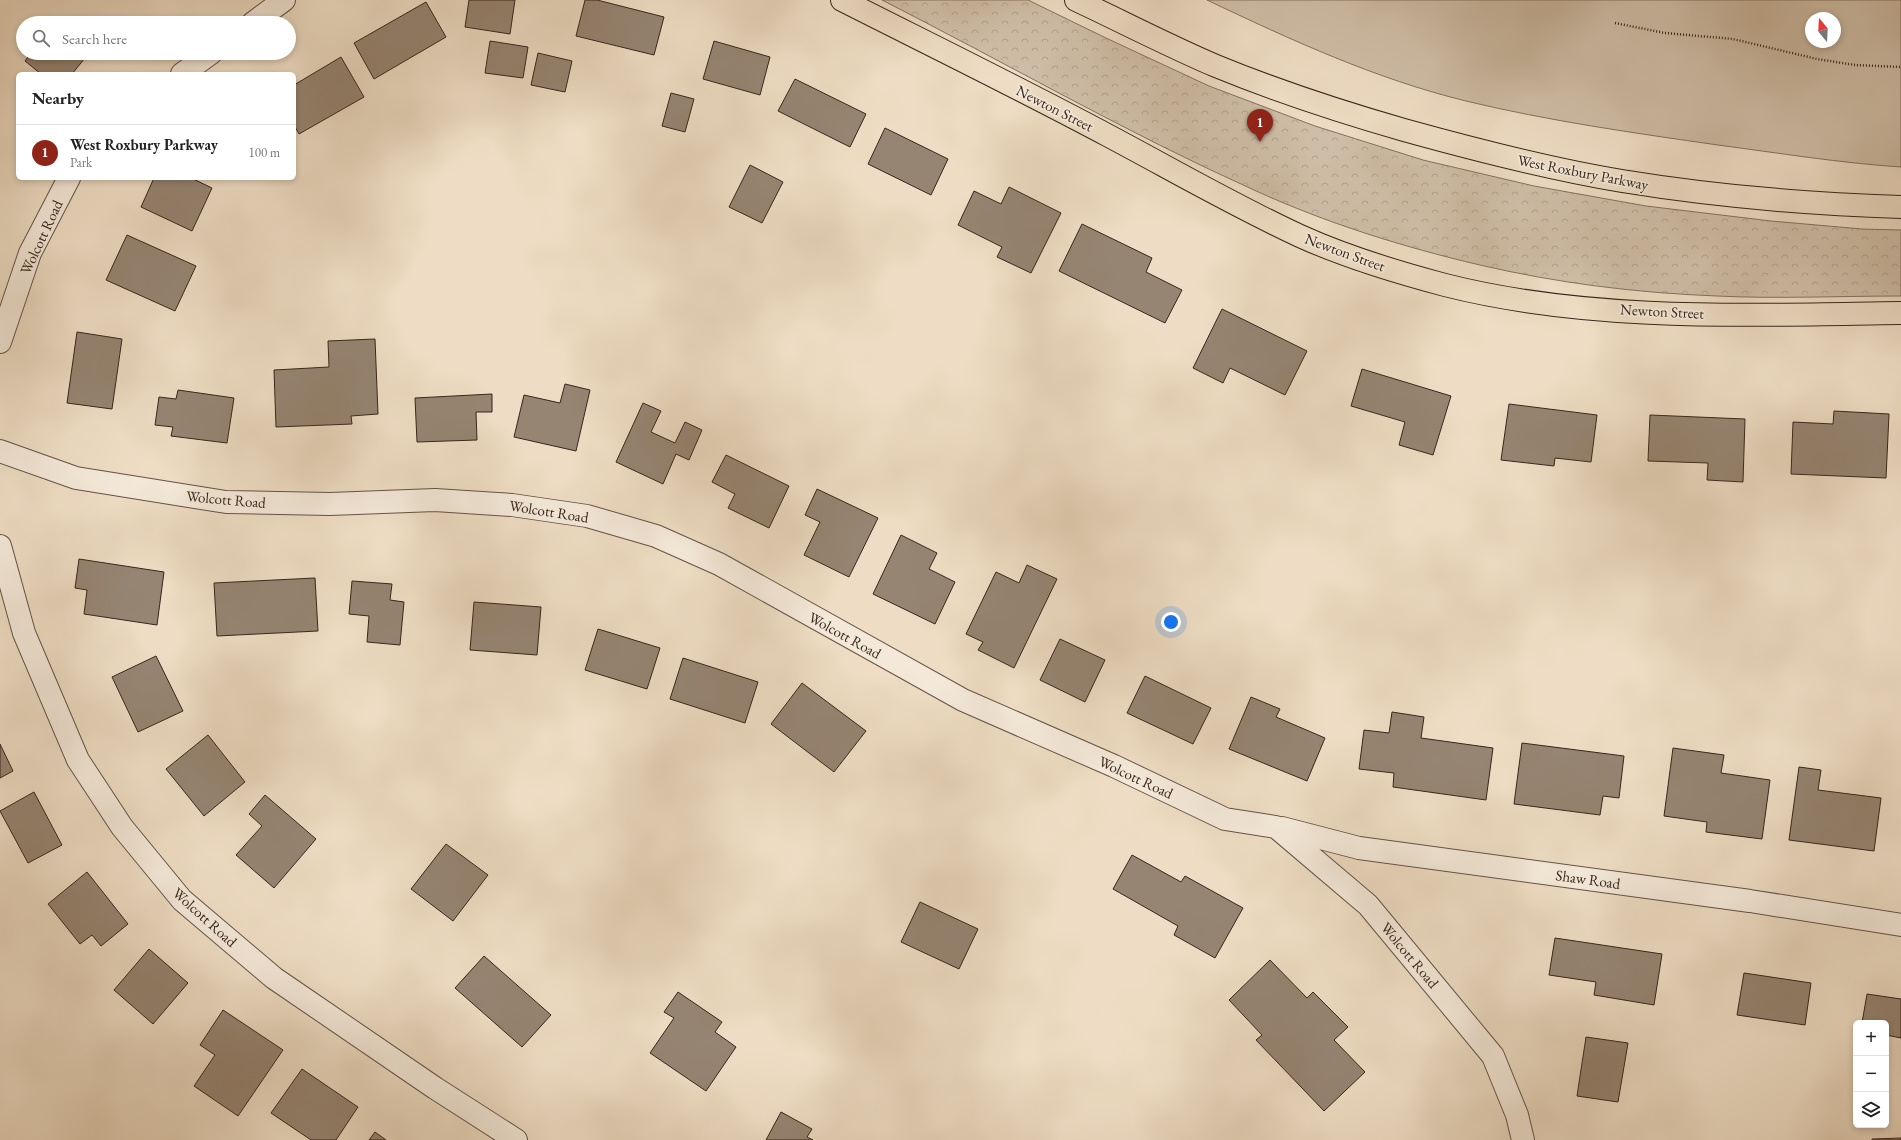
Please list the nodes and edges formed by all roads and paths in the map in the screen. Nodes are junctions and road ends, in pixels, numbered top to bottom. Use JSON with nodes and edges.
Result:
{"nodes":[{"id":1,"x":284,"y":0,"type":"edge"},
{"id":2,"x":842,"y":0,"type":"edge"},
{"id":3,"x":1076,"y":0,"type":"edge"},
{"id":4,"x":262,"y":16,"type":"edge"},
{"id":5,"x":1615,"y":23,"type":"dead end"},
{"id":6,"x":202,"y":60,"type":"edge"},
{"id":7,"x":1901,"y":67,"type":"edge"},
{"id":8,"x":185,"y":72,"type":"edge"},
{"id":9,"x":68,"y":180,"type":"edge"},
{"id":10,"x":1901,"y":207,"type":"edge"},
{"id":11,"x":1901,"y":312,"type":"edge"},
{"id":12,"x":0,"y":342,"type":"edge"},
{"id":13,"x":0,"y":451,"type":"edge"},
{"id":14,"x":0,"y":546,"type":"edge"},
{"id":15,"x":1276,"y":827,"type":"junction"},
{"id":16,"x":1901,"y":925,"type":"edge"},
{"id":17,"x":516,"y":1140,"type":"edge"},
{"id":18,"x":1523,"y":1140,"type":"edge"}],
"edges":[{"from":1,"to":4,"type":"street"},
{"from":2,"to":11,"type":"main road","name":"Newton Street"},
{"from":3,"to":10,"type":"main road","name":"West Roxbury Parkway"},
{"from":5,"to":7,"type":"path"},
{"from":6,"to":8,"type":"street"},
{"from":9,"to":12,"type":"street","name":"Wolcott Road"},
{"from":13,"to":15,"type":"street","name":"Wolcott Road"},
{"from":14,"to":17,"type":"street","name":"Wolcott Road"},
{"from":15,"to":16,"type":"street","name":"Shaw Road"},
{"from":15,"to":18,"type":"street","name":"Wolcott Road"}]}
